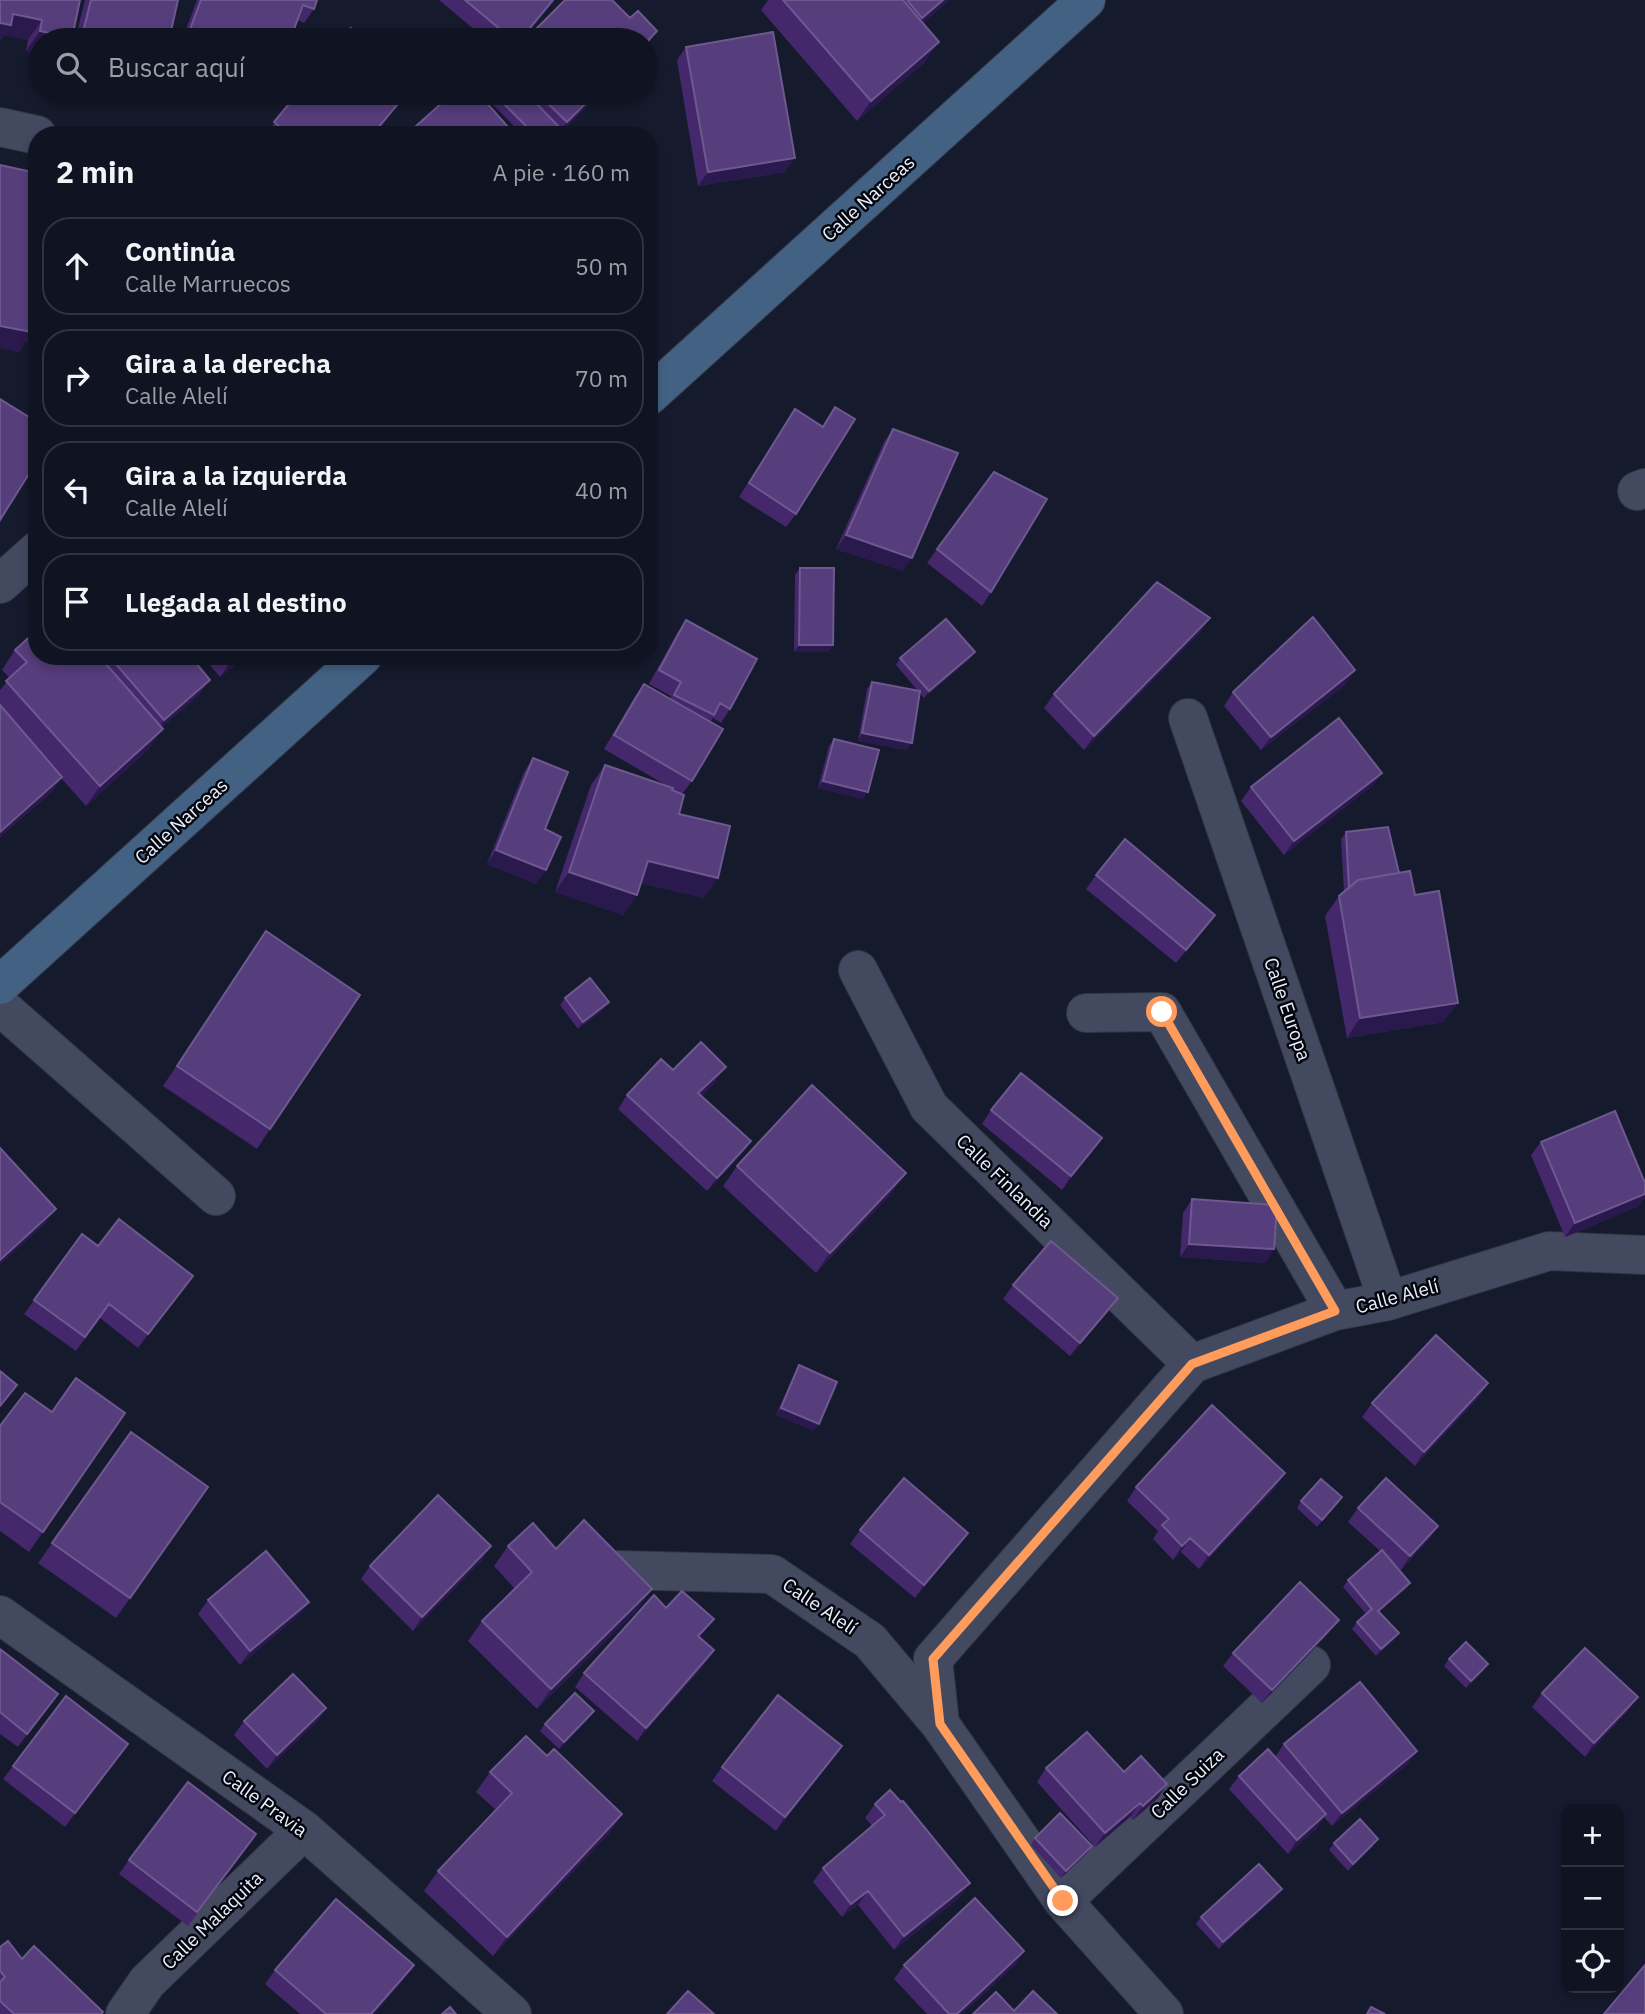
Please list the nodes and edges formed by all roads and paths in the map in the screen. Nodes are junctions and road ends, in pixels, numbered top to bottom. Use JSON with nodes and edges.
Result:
{"nodes":[{"id":1,"x":1086,"y":0,"type":"edge"},
{"id":2,"x":0,"y":127,"type":"edge"},
{"id":3,"x":28,"y":133,"type":"edge"},
{"id":4,"x":658,"y":388,"type":"edge"},
{"id":5,"x":28,"y":559,"type":"edge"},
{"id":6,"x":0,"y":584,"type":"edge"},
{"id":7,"x":353,"y":665,"type":"edge"},
{"id":8,"x":1188,"y":718,"type":"dead end"},
{"id":9,"x":858,"y":970,"type":"dead end"},
{"id":10,"x":0,"y":985,"type":"edge"},
{"id":11,"x":0,"y":1006,"type":"edge"},
{"id":12,"x":1086,"y":1013,"type":"dead end"},
{"id":13,"x":216,"y":1196,"type":"dead end"},
{"id":14,"x":1645,"y":1255,"type":"edge"},
{"id":15,"x":1388,"y":1301,"type":"junction"},
{"id":16,"x":1335,"y":1311,"type":"junction"},
{"id":17,"x":1192,"y":1364,"type":"junction"},
{"id":18,"x":618,"y":1570,"type":"edge"},
{"id":19,"x":0,"y":1615,"type":"edge"},
{"id":20,"x":1311,"y":1665,"type":"edge"},
{"id":21,"x":940,"y":1724,"type":"junction"},
{"id":22,"x":304,"y":1830,"type":"junction"},
{"id":23,"x":1063,"y":1901,"type":"junction"},
{"id":24,"x":125,"y":2014,"type":"edge"},
{"id":25,"x":512,"y":2014,"type":"edge"},
{"id":26,"x":1164,"y":2014,"type":"edge"}],
"edges":[{"from":1,"to":4,"type":"street","name":"Calle Narceas"},
{"from":2,"to":3,"type":"street"},
{"from":5,"to":6,"type":"street"},
{"from":7,"to":10,"type":"street","name":"Calle Narceas"},
{"from":8,"to":15,"type":"street","name":"Calle Europa"},
{"from":9,"to":17,"type":"street","name":"Calle Finlandia"},
{"from":11,"to":13,"type":"street"},
{"from":12,"to":16,"type":"street"},
{"from":14,"to":15,"type":"street","name":"Calle Alelí"},
{"from":15,"to":16,"type":"street","name":"Calle Alelí"},
{"from":16,"to":17,"type":"street","name":"Calle Alelí"},
{"from":17,"to":21,"type":"street","name":"Calle Alelí"},
{"from":18,"to":21,"type":"street","name":"Calle Alelí"},
{"from":19,"to":22,"type":"street","name":"Calle Pravia"},
{"from":20,"to":23,"type":"street","name":"Calle Suiza"},
{"from":21,"to":23,"type":"street","name":"Calle Alelí"},
{"from":22,"to":24,"type":"street","name":"Calle Malaquita"},
{"from":22,"to":25,"type":"street","name":"Calle Pravia"},
{"from":23,"to":26,"type":"street","name":"Calle Alelí"}]}
